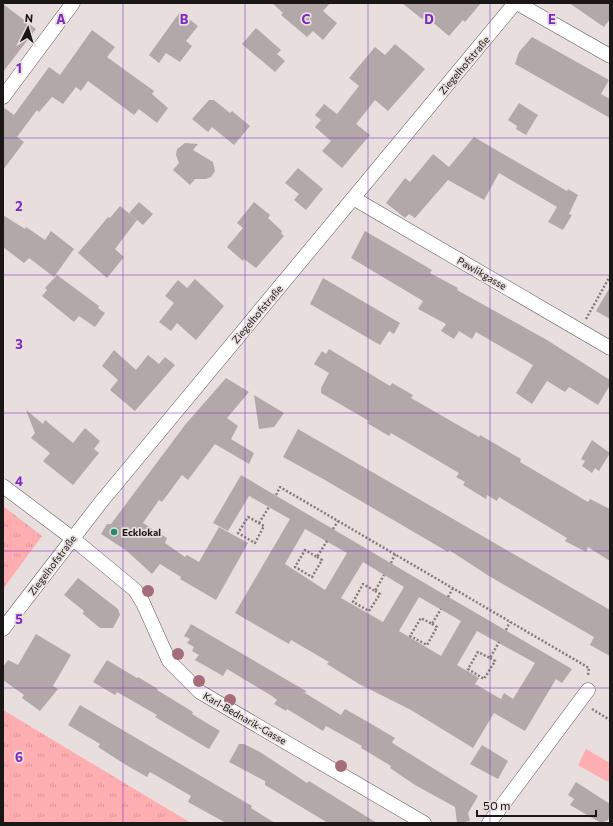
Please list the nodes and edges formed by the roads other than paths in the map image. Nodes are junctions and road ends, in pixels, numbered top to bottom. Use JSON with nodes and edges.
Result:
{"nodes":[{"id":1,"x":73,"y":3,"type":"edge"},
{"id":2,"x":516,"y":3,"type":"edge"},
{"id":3,"x":610,"y":56,"type":"edge"},
{"id":4,"x":3,"y":97,"type":"edge"},
{"id":5,"x":353,"y":198,"type":"junction"},
{"id":6,"x":610,"y":348,"type":"edge"},
{"id":7,"x":3,"y":486,"type":"edge"},
{"id":8,"x":72,"y":538,"type":"junction"},
{"id":9,"x":3,"y":628,"type":"edge"},
{"id":10,"x":588,"y":690,"type":"road end"},
{"id":11,"x":424,"y":823,"type":"edge"},
{"id":12,"x":489,"y":823,"type":"edge"}],
"edges":[{"from":1,"to":4,"type":"street"},
{"from":2,"to":3,"type":"street"},
{"from":2,"to":5,"type":"street","name":"Ziegelhofstraße"},
{"from":5,"to":6,"type":"street","name":"Pawlikgasse"},
{"from":5,"to":8,"type":"street","name":"Ziegelhofstraße"},
{"from":7,"to":8,"type":"street","name":"Karl-Bednarik-Gasse"},
{"from":8,"to":9,"type":"street","name":"Ziegelhofstraße"},
{"from":8,"to":11,"type":"street","name":"Karl-Bednarik-Gasse"},
{"from":10,"to":12,"type":"street"}]}
